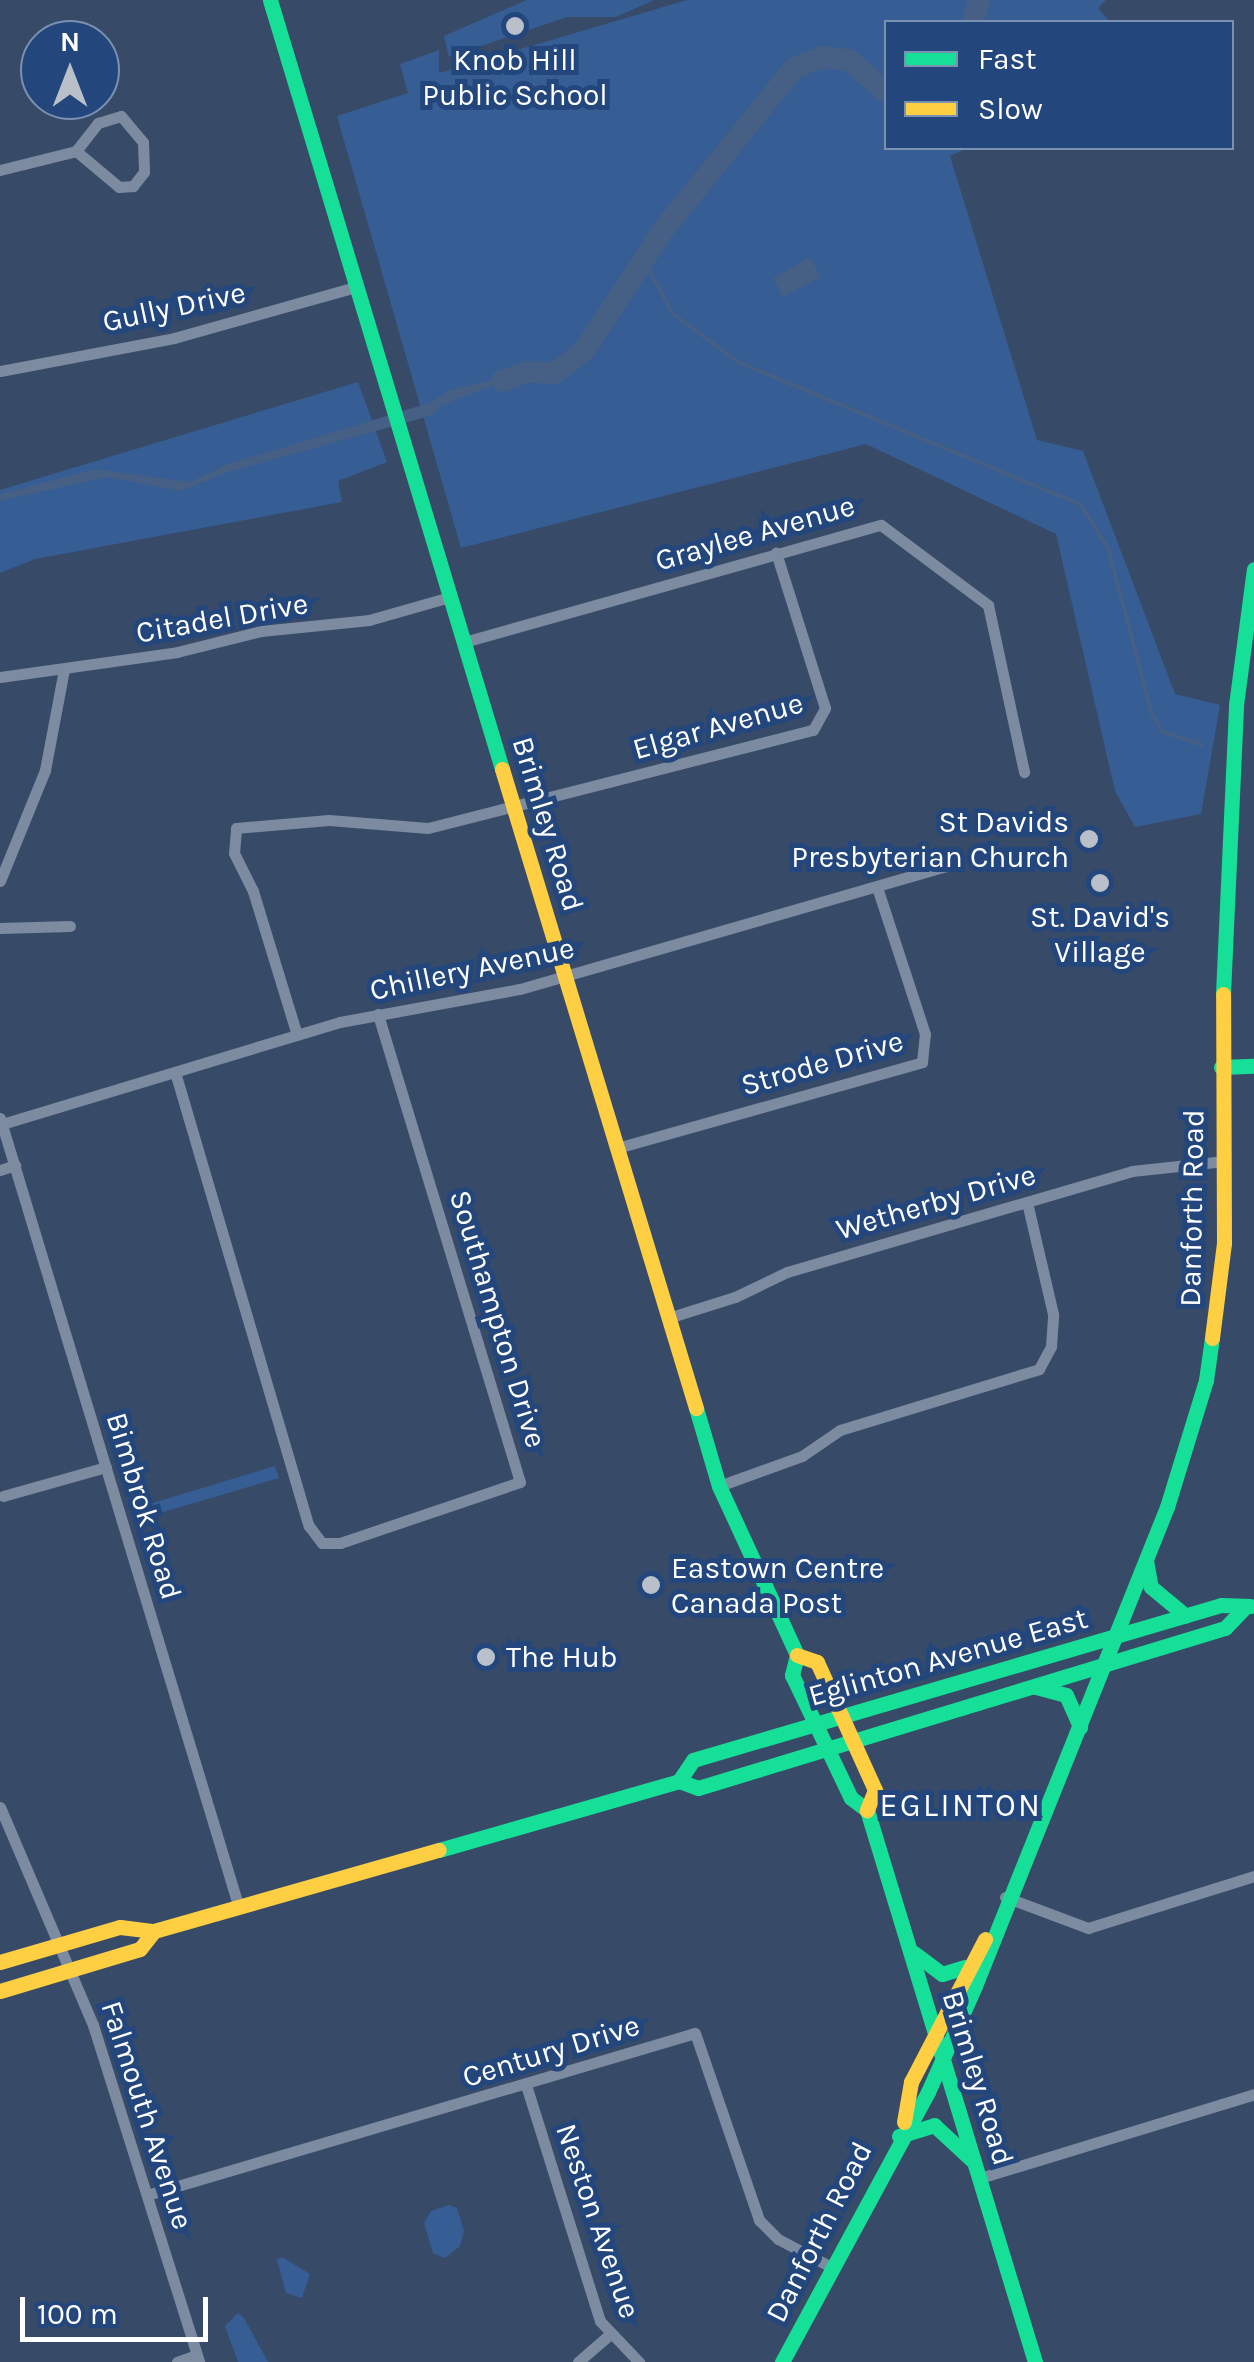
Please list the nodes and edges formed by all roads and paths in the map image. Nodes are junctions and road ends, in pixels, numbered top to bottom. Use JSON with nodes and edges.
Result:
{"nodes":[{"id":1,"x":270,"y":0,"type":"edge"},
{"id":2,"x":76,"y":151,"type":"junction"},
{"id":3,"x":0,"y":170,"type":"edge"},
{"id":4,"x":356,"y":287,"type":"junction"},
{"id":5,"x":0,"y":372,"type":"edge"},
{"id":6,"x":776,"y":553,"type":"junction"},
{"id":7,"x":1254,"y":569,"type":"edge"},
{"id":8,"x":450,"y":596,"type":"junction"},
{"id":9,"x":464,"y":642,"type":"junction"},
{"id":10,"x":64,"y":669,"type":"junction"},
{"id":11,"x":0,"y":677,"type":"edge"},
{"id":12,"x":1024,"y":772,"type":"dead end"},
{"id":13,"x":515,"y":810,"type":"junction"},
{"id":14,"x":954,"y":864,"type":"dead end"},
{"id":15,"x":0,"y":881,"type":"edge"},
{"id":16,"x":878,"y":887,"type":"junction"},
{"id":17,"x":70,"y":926,"type":"dead end"},
{"id":18,"x":0,"y":928,"type":"edge"},
{"id":19,"x":565,"y":976,"type":"junction"},
{"id":20,"x":378,"y":1014,"type":"junction"},
{"id":21,"x":296,"y":1034,"type":"junction"},
{"id":22,"x":1254,"y":1066,"type":"edge"},
{"id":23,"x":1221,"y":1067,"type":"junction"},
{"id":24,"x":175,"y":1072,"type":"junction"},
{"id":25,"x":1,"y":1121,"type":"edge"},
{"id":26,"x":617,"y":1148,"type":"junction"},
{"id":27,"x":1224,"y":1161,"type":"junction"},
{"id":28,"x":15,"y":1165,"type":"junction"},
{"id":29,"x":0,"y":1170,"type":"edge"},
{"id":30,"x":1027,"y":1202,"type":"junction"},
{"id":31,"x":668,"y":1318,"type":"junction"},
{"id":32,"x":106,"y":1467,"type":"junction"},
{"id":33,"x":719,"y":1486,"type":"junction"},
{"id":34,"x":2,"y":1496,"type":"edge"},
{"id":35,"x":1146,"y":1560,"type":"junction"},
{"id":36,"x":1249,"y":1606,"type":"edge"},
{"id":37,"x":1186,"y":1616,"type":"junction"},
{"id":38,"x":1117,"y":1636,"type":"junction"},
{"id":39,"x":798,"y":1655,"type":"junction"},
{"id":40,"x":1106,"y":1664,"type":"junction"},
{"id":41,"x":1031,"y":1686,"type":"junction"},
{"id":42,"x":842,"y":1717,"type":"junction"},
{"id":43,"x":816,"y":1724,"type":"junction"},
{"id":44,"x":1080,"y":1727,"type":"junction"},
{"id":45,"x":853,"y":1742,"type":"junction"},
{"id":46,"x":828,"y":1749,"type":"junction"},
{"id":47,"x":680,"y":1781,"type":"junction"},
{"id":48,"x":0,"y":1807,"type":"edge"},
{"id":49,"x":867,"y":1810,"type":"junction"},
{"id":50,"x":1254,"y":1876,"type":"edge"},
{"id":51,"x":1005,"y":1898,"type":"junction"},
{"id":52,"x":239,"y":1908,"type":"junction"},
{"id":53,"x":992,"y":1928,"type":"junction"},
{"id":54,"x":154,"y":1931,"type":"junction"},
{"id":55,"x":57,"y":1945,"type":"junction"},
{"id":56,"x":912,"y":1950,"type":"junction"},
{"id":57,"x":0,"y":1962,"type":"edge"},
{"id":58,"x":966,"y":1967,"type":"junction"},
{"id":59,"x":69,"y":1970,"type":"junction"},
{"id":60,"x":0,"y":1991,"type":"edge"},
{"id":61,"x":933,"y":2036,"type":"junction"},
{"id":62,"x":942,"y":2059,"type":"junction"},
{"id":63,"x":526,"y":2086,"type":"junction"},
{"id":64,"x":1254,"y":2094,"type":"edge"},
{"id":65,"x":901,"y":2131,"type":"junction"},
{"id":66,"x":978,"y":2171,"type":"junction"},
{"id":67,"x":148,"y":2196,"type":"junction"},
{"id":68,"x":831,"y":2267,"type":"junction"},
{"id":69,"x":608,"y":2336,"type":"junction"},
{"id":70,"x":197,"y":2358,"type":"edge"},
{"id":71,"x":177,"y":2362,"type":"edge"},
{"id":72,"x":578,"y":2362,"type":"edge"},
{"id":73,"x":639,"y":2362,"type":"edge"},
{"id":74,"x":782,"y":2362,"type":"edge"},
{"id":75,"x":1035,"y":2362,"type":"edge"}],
"edges":[{"from":1,"to":4,"type":"main road","name":"Brimley Road"},
{"from":2,"to":2,"type":"street"},
{"from":2,"to":3,"type":"street"},
{"from":4,"to":5,"type":"street","name":"Gully Drive"},
{"from":4,"to":8,"type":"main road","name":"Brimley Road"},
{"from":6,"to":9,"type":"street","name":"Graylee Avenue"},
{"from":6,"to":12,"type":"street","name":"Graylee Avenue"},
{"from":6,"to":13,"type":"street","name":"Elgar Avenue"},
{"from":7,"to":23,"type":"main road","name":"Danforth Road"},
{"from":8,"to":9,"type":"main road","name":"Brimley Road"},
{"from":8,"to":10,"type":"street","name":"Citadel Drive"},
{"from":9,"to":13,"type":"main road","name":"Brimley Road"},
{"from":10,"to":11,"type":"street","name":"Citadel Drive"},
{"from":10,"to":15,"type":"street"},
{"from":13,"to":19,"type":"main road","name":"Brimley Road"},
{"from":13,"to":21,"type":"street"},
{"from":14,"to":16,"type":"street","name":"Chillery Avenue"},
{"from":16,"to":19,"type":"street","name":"Chillery Avenue"},
{"from":16,"to":26,"type":"street","name":"Strode Drive"},
{"from":17,"to":18,"type":"street"},
{"from":19,"to":20,"type":"street","name":"Chillery Avenue"},
{"from":19,"to":26,"type":"main road","name":"Brimley Road"},
{"from":20,"to":21,"type":"street","name":"Chillery Avenue"},
{"from":20,"to":24,"type":"street","name":"Southampton Drive"},
{"from":21,"to":24,"type":"street","name":"Chillery Avenue"},
{"from":22,"to":23,"type":"main road"},
{"from":23,"to":27,"type":"main road","name":"Danforth Road"},
{"from":24,"to":25,"type":"street","name":"Chillery Avenue"},
{"from":25,"to":28,"type":"street","name":"Bimbrok Road"},
{"from":26,"to":31,"type":"main road","name":"Brimley Road"},
{"from":27,"to":30,"type":"street","name":"Wetherby Drive"},
{"from":27,"to":35,"type":"main road","name":"Danforth Road"},
{"from":28,"to":29,"type":"street"},
{"from":28,"to":32,"type":"street","name":"Bimbrok Road"},
{"from":30,"to":31,"type":"street","name":"Wetherby Drive"},
{"from":30,"to":33,"type":"street"},
{"from":31,"to":33,"type":"main road","name":"Brimley Road"},
{"from":32,"to":34,"type":"street"},
{"from":32,"to":52,"type":"street","name":"Bimbrok Road"},
{"from":33,"to":39,"type":"main road","name":"Brimley Road"},
{"from":35,"to":37,"type":"main road"},
{"from":35,"to":38,"type":"main road","name":"Danforth Road"},
{"from":36,"to":37,"type":"main road","name":"Eglinton Avenue East"},
{"from":36,"to":40,"type":"main road","name":"Eglinton Avenue East"},
{"from":37,"to":38,"type":"main road","name":"Eglinton Avenue East"},
{"from":38,"to":40,"type":"main road","name":"Danforth Road"},
{"from":38,"to":42,"type":"main road","name":"Eglinton Avenue East"},
{"from":39,"to":42,"type":"main road","name":"Brimley Road"},
{"from":39,"to":43,"type":"main road","name":"Brimley Road"},
{"from":40,"to":41,"type":"main road","name":"Eglinton Avenue East"},
{"from":40,"to":44,"type":"main road","name":"Danforth Road"},
{"from":41,"to":44,"type":"main road"},
{"from":41,"to":45,"type":"main road","name":"Eglinton Avenue East"},
{"from":42,"to":43,"type":"main road","name":"Eglinton Avenue East"},
{"from":42,"to":45,"type":"main road","name":"Brimley Road"},
{"from":43,"to":46,"type":"main road","name":"Brimley Road"},
{"from":43,"to":47,"type":"main road","name":"Eglinton Avenue East"},
{"from":44,"to":51,"type":"main road","name":"Danforth Road"},
{"from":45,"to":46,"type":"main road","name":"Eglinton Avenue East"},
{"from":45,"to":49,"type":"main road","name":"Brimley Road"},
{"from":46,"to":47,"type":"main road","name":"Eglinton Avenue East"},
{"from":46,"to":49,"type":"main road","name":"Brimley Road"},
{"from":47,"to":52,"type":"main road","name":"Eglinton Avenue East"},
{"from":48,"to":55,"type":"street","name":"Falmouth Avenue"},
{"from":49,"to":56,"type":"main road","name":"Brimley Road"},
{"from":50,"to":51,"type":"street"},
{"from":51,"to":53,"type":"main road","name":"Danforth Road"},
{"from":52,"to":54,"type":"main road","name":"Eglinton Avenue East"},
{"from":53,"to":58,"type":"main road","name":"Danforth Road"},
{"from":53,"to":62,"type":"main road","name":"Danforth Road"},
{"from":54,"to":55,"type":"main road","name":"Eglinton Avenue East"},
{"from":54,"to":59,"type":"main road","name":"Eglinton Avenue East"},
{"from":55,"to":57,"type":"main road","name":"Eglinton Avenue East"},
{"from":55,"to":59,"type":"street","name":"Falmouth Avenue"},
{"from":56,"to":58,"type":"main road"},
{"from":56,"to":61,"type":"main road","name":"Brimley Road"},
{"from":58,"to":61,"type":"main road","name":"Danforth Road"},
{"from":59,"to":60,"type":"main road","name":"Eglinton Avenue East"},
{"from":59,"to":67,"type":"street","name":"Falmouth Avenue"},
{"from":61,"to":62,"type":"main road","name":"Brimley Road"},
{"from":61,"to":65,"type":"main road","name":"Danforth Road"},
{"from":62,"to":65,"type":"main road","name":"Danforth Road"},
{"from":62,"to":66,"type":"main road","name":"Brimley Road"},
{"from":63,"to":67,"type":"street","name":"Century Drive"},
{"from":63,"to":68,"type":"street","name":"Century Drive"},
{"from":63,"to":69,"type":"street","name":"Neston Avenue"},
{"from":64,"to":66,"type":"street"},
{"from":65,"to":66,"type":"main road"},
{"from":65,"to":68,"type":"main road","name":"Danforth Road"},
{"from":66,"to":75,"type":"main road","name":"Brimley Road"},
{"from":67,"to":70,"type":"street","name":"Falmouth Avenue"},
{"from":68,"to":74,"type":"main road","name":"Danforth Road"},
{"from":69,"to":72,"type":"street"},
{"from":69,"to":73,"type":"street","name":"Neston Avenue"},
{"from":70,"to":71,"type":"street"}]}
